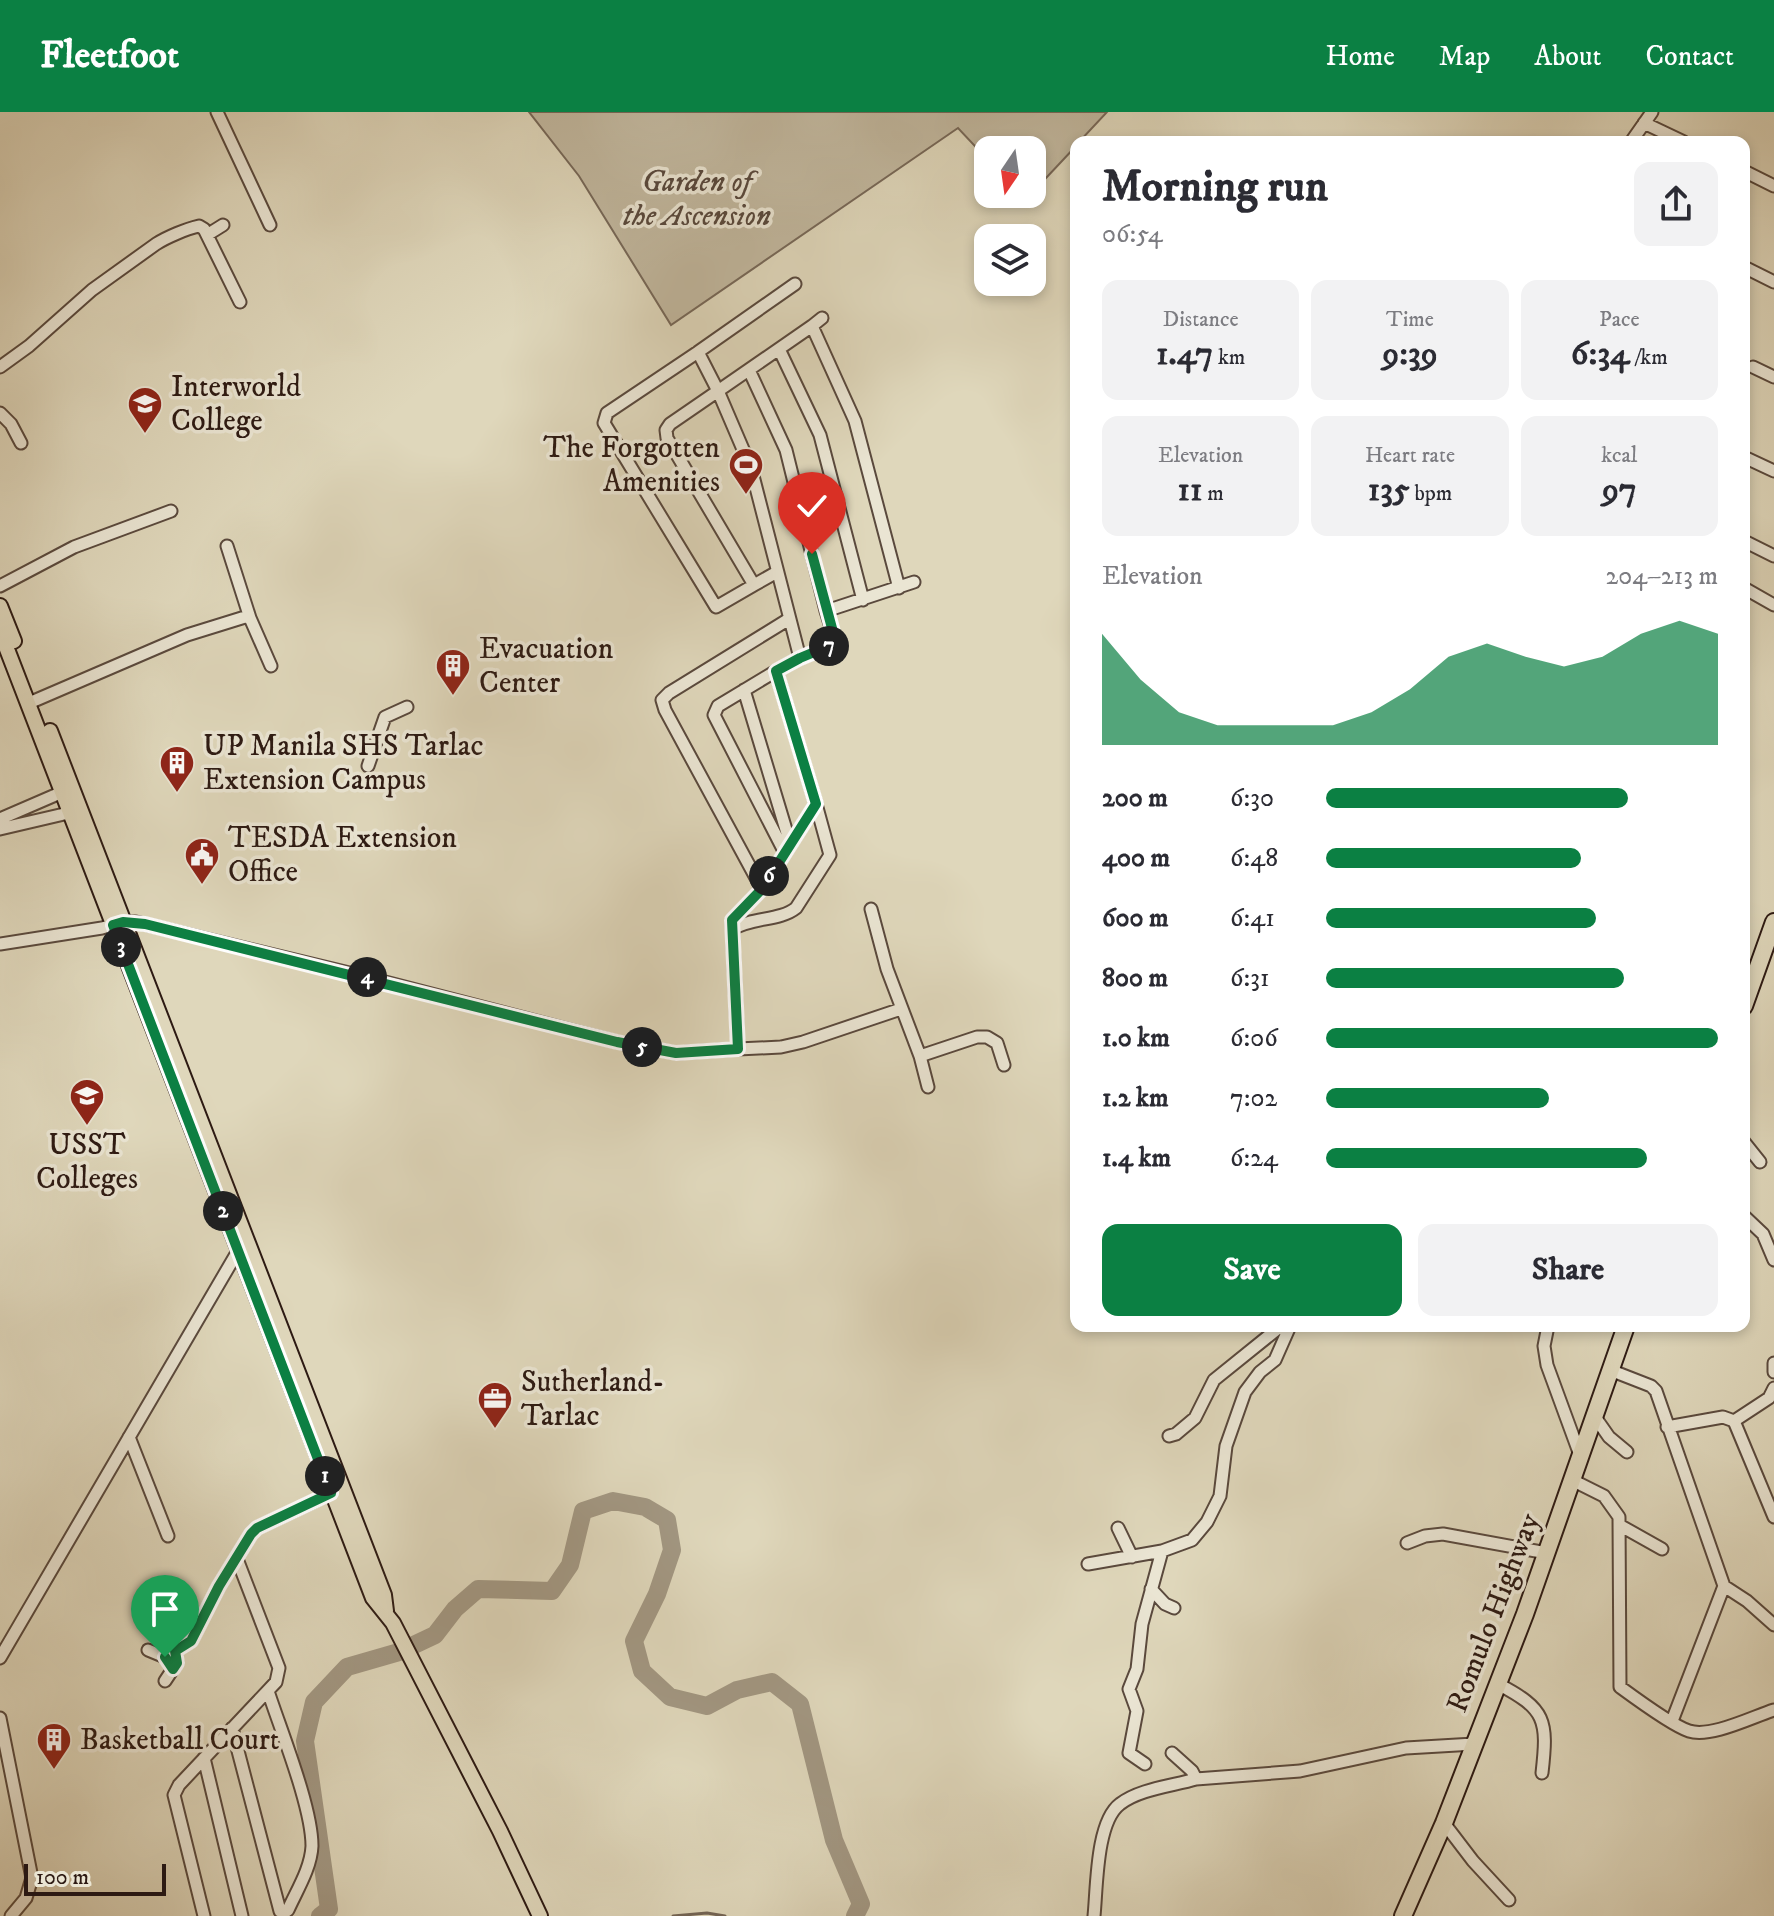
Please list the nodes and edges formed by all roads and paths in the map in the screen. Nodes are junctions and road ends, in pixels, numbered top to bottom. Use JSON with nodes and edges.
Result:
{"nodes":[{"id":1,"x":217,"y":112,"type":"edge"},
{"id":2,"x":1652,"y":112,"type":"edge"},
{"id":3,"x":1644,"y":123,"type":"junction"},
{"id":4,"x":1635,"y":136,"type":"edge"},
{"id":5,"x":1671,"y":136,"type":"edge"},
{"id":6,"x":1750,"y":174,"type":"edge"},
{"id":7,"x":1774,"y":186,"type":"edge"},
{"id":8,"x":223,"y":225,"type":"dead end"},
{"id":9,"x":270,"y":225,"type":"dead end"},
{"id":10,"x":207,"y":235,"type":"junction"},
{"id":11,"x":1750,"y":270,"type":"edge"},
{"id":12,"x":1774,"y":282,"type":"edge"},
{"id":13,"x":795,"y":284,"type":"dead end"},
{"id":14,"x":240,"y":302,"type":"dead end"},
{"id":15,"x":822,"y":318,"type":"dead end"},
{"id":16,"x":812,"y":326,"type":"junction"},
{"id":17,"x":779,"y":349,"type":"junction"},
{"id":18,"x":698,"y":352,"type":"junction"},
{"id":19,"x":0,"y":367,"type":"edge"},
{"id":20,"x":1753,"y":367,"type":"dead end"},
{"id":21,"x":749,"y":370,"type":"junction"},
{"id":22,"x":1774,"y":377,"type":"edge"},
{"id":23,"x":718,"y":391,"type":"junction"},
{"id":24,"x":0,"y":413,"type":"edge"},
{"id":25,"x":21,"y":443,"type":"dead end"},
{"id":26,"x":1750,"y":460,"type":"edge"},
{"id":27,"x":1774,"y":471,"type":"edge"},
{"id":28,"x":171,"y":511,"type":"dead end"},
{"id":29,"x":1750,"y":544,"type":"edge"},
{"id":30,"x":227,"y":546,"type":"dead end"},
{"id":31,"x":1774,"y":556,"type":"edge"},
{"id":32,"x":777,"y":572,"type":"junction"},
{"id":33,"x":914,"y":582,"type":"dead end"},
{"id":34,"x":754,"y":585,"type":"junction"},
{"id":35,"x":0,"y":586,"type":"edge"},
{"id":36,"x":899,"y":588,"type":"junction"},
{"id":37,"x":1750,"y":591,"type":"edge"},
{"id":38,"x":863,"y":600,"type":"junction"},
{"id":39,"x":1774,"y":605,"type":"edge"},
{"id":40,"x":0,"y":606,"type":"edge"},
{"id":41,"x":826,"y":611,"type":"junction"},
{"id":42,"x":250,"y":618,"type":"junction"},
{"id":43,"x":789,"y":619,"type":"junction"},
{"id":44,"x":0,"y":631,"type":"edge"},
{"id":45,"x":800,"y":658,"type":"junction"},
{"id":46,"x":271,"y":666,"type":"dead end"},
{"id":47,"x":776,"y":671,"type":"junction"},
{"id":48,"x":744,"y":690,"type":"junction"},
{"id":49,"x":34,"y":701,"type":"junction"},
{"id":50,"x":407,"y":707,"type":"dead end"},
{"id":51,"x":368,"y":766,"type":"dead end"},
{"id":52,"x":66,"y":790,"type":"junction"},
{"id":53,"x":816,"y":804,"type":"junction"},
{"id":54,"x":75,"y":812,"type":"junction"},
{"id":55,"x":0,"y":819,"type":"edge"},
{"id":56,"x":0,"y":829,"type":"edge"},
{"id":57,"x":787,"y":847,"type":"junction"},
{"id":58,"x":762,"y":889,"type":"junction"},
{"id":59,"x":752,"y":900,"type":"junction"},
{"id":60,"x":871,"y":909,"type":"dead end"},
{"id":61,"x":756,"y":919,"type":"junction"},
{"id":62,"x":1774,"y":922,"type":"edge"},
{"id":63,"x":118,"y":924,"type":"junction"},
{"id":64,"x":733,"y":929,"type":"junction"},
{"id":65,"x":0,"y":944,"type":"edge"},
{"id":66,"x":1768,"y":955,"type":"edge"},
{"id":67,"x":1750,"y":993,"type":"edge"},
{"id":68,"x":901,"y":1009,"type":"junction"},
{"id":69,"x":738,"y":1049,"type":"junction"},
{"id":70,"x":920,"y":1056,"type":"junction"},
{"id":71,"x":1004,"y":1065,"type":"dead end"},
{"id":72,"x":928,"y":1087,"type":"dead end"},
{"id":73,"x":1750,"y":1150,"type":"edge"},
{"id":74,"x":1760,"y":1162,"type":"dead end"},
{"id":75,"x":1750,"y":1222,"type":"edge"},
{"id":76,"x":237,"y":1231,"type":"junction"},
{"id":77,"x":238,"y":1251,"type":"junction"},
{"id":78,"x":1774,"y":1260,"type":"edge"},
{"id":79,"x":261,"y":1292,"type":"junction"},
{"id":80,"x":1274,"y":1332,"type":"edge"},
{"id":81,"x":1287,"y":1332,"type":"edge"},
{"id":82,"x":1547,"y":1332,"type":"edge"},
{"id":83,"x":1624,"y":1332,"type":"edge"},
{"id":84,"x":1774,"y":1363,"type":"edge"},
{"id":85,"x":1610,"y":1370,"type":"junction"},
{"id":86,"x":1774,"y":1372,"type":"edge"},
{"id":87,"x":1774,"y":1388,"type":"edge"},
{"id":88,"x":1595,"y":1417,"type":"junction"},
{"id":89,"x":1734,"y":1421,"type":"junction"},
{"id":90,"x":1667,"y":1427,"type":"junction"},
{"id":91,"x":1169,"y":1436,"type":"dead end"},
{"id":92,"x":129,"y":1437,"type":"junction"},
{"id":93,"x":1627,"y":1452,"type":"dead end"},
{"id":94,"x":1580,"y":1455,"type":"junction"},
{"id":95,"x":1574,"y":1481,"type":"junction"},
{"id":96,"x":336,"y":1490,"type":"junction"},
{"id":97,"x":1774,"y":1517,"type":"edge"},
{"id":98,"x":1621,"y":1526,"type":"junction"},
{"id":99,"x":1118,"y":1528,"type":"dead end"},
{"id":100,"x":168,"y":1536,"type":"dead end"},
{"id":101,"x":1407,"y":1543,"type":"dead end"},
{"id":102,"x":1662,"y":1549,"type":"dead end"},
{"id":103,"x":1162,"y":1551,"type":"junction"},
{"id":104,"x":1547,"y":1553,"type":"junction"},
{"id":105,"x":1132,"y":1557,"type":"junction"},
{"id":106,"x":237,"y":1559,"type":"junction"},
{"id":107,"x":1088,"y":1564,"type":"dead end"},
{"id":108,"x":1724,"y":1586,"type":"junction"},
{"id":109,"x":1151,"y":1589,"type":"junction"},
{"id":110,"x":1174,"y":1608,"type":"dead end"},
{"id":111,"x":1774,"y":1625,"type":"edge"},
{"id":112,"x":148,"y":1650,"type":"dead end"},
{"id":113,"x":0,"y":1658,"type":"edge"},
{"id":114,"x":173,"y":1669,"type":"junction"},
{"id":115,"x":165,"y":1681,"type":"dead end"},
{"id":116,"x":1498,"y":1684,"type":"junction"},
{"id":117,"x":268,"y":1691,"type":"junction"},
{"id":118,"x":1774,"y":1710,"type":"edge"},
{"id":119,"x":0,"y":1718,"type":"edge"},
{"id":120,"x":1672,"y":1721,"type":"junction"},
{"id":121,"x":232,"y":1728,"type":"junction"},
{"id":122,"x":1474,"y":1744,"type":"junction"},
{"id":123,"x":1172,"y":1753,"type":"dead end"},
{"id":124,"x":204,"y":1758,"type":"junction"},
{"id":125,"x":1145,"y":1764,"type":"dead end"},
{"id":126,"x":1542,"y":1773,"type":"dead end"},
{"id":127,"x":1196,"y":1779,"type":"junction"},
{"id":128,"x":1444,"y":1823,"type":"junction"},
{"id":129,"x":1509,"y":1900,"type":"dead end"},
{"id":130,"x":11,"y":1916,"type":"edge"},
{"id":131,"x":204,"y":1916,"type":"edge"},
{"id":132,"x":242,"y":1916,"type":"edge"},
{"id":133,"x":540,"y":1916,"type":"edge"},
{"id":134,"x":1094,"y":1916,"type":"edge"},
{"id":135,"x":1403,"y":1916,"type":"edge"}],
"edges":[{"from":1,"to":9,"type":"street"},
{"from":2,"to":3,"type":"street"},
{"from":3,"to":4,"type":"street"},
{"from":3,"to":5,"type":"street"},
{"from":6,"to":7,"type":"street"},
{"from":8,"to":10,"type":"street"},
{"from":10,"to":14,"type":"street"},
{"from":10,"to":19,"type":"street"},
{"from":11,"to":12,"type":"street"},
{"from":13,"to":18,"type":"street"},
{"from":15,"to":16,"type":"street"},
{"from":16,"to":17,"type":"street"},
{"from":16,"to":36,"type":"street"},
{"from":17,"to":21,"type":"street"},
{"from":17,"to":38,"type":"street"},
{"from":18,"to":23,"type":"street"},
{"from":18,"to":34,"type":"street"},
{"from":20,"to":22,"type":"street"},
{"from":21,"to":23,"type":"street"},
{"from":21,"to":41,"type":"street"},
{"from":23,"to":32,"type":"street"},
{"from":23,"to":34,"type":"street"},
{"from":24,"to":25,"type":"street"},
{"from":26,"to":27,"type":"street"},
{"from":28,"to":35,"type":"street"},
{"from":29,"to":31,"type":"street"},
{"from":30,"to":42,"type":"street"},
{"from":32,"to":34,"type":"street"},
{"from":32,"to":43,"type":"street"},
{"from":33,"to":36,"type":"street"},
{"from":36,"to":38,"type":"street"},
{"from":37,"to":39,"type":"street"},
{"from":38,"to":41,"type":"street"},
{"from":40,"to":49,"type":"main road"},
{"from":41,"to":45,"type":"street"},
{"from":42,"to":46,"type":"street"},
{"from":42,"to":49,"type":"street"},
{"from":43,"to":45,"type":"street"},
{"from":43,"to":58,"type":"street"},
{"from":44,"to":49,"type":"main road"},
{"from":45,"to":47,"type":"street"},
{"from":47,"to":48,"type":"street"},
{"from":47,"to":53,"type":"street"},
{"from":48,"to":57,"type":"street"},
{"from":48,"to":57,"type":"street"},
{"from":49,"to":52,"type":"main road"},
{"from":50,"to":51,"type":"street"},
{"from":52,"to":54,"type":"main road"},
{"from":52,"to":55,"type":"street"},
{"from":53,"to":57,"type":"street"},
{"from":53,"to":61,"type":"street"},
{"from":54,"to":56,"type":"street"},
{"from":54,"to":63,"type":"main road"},
{"from":57,"to":58,"type":"street"},
{"from":58,"to":59,"type":"street"},
{"from":59,"to":61,"type":"street"},
{"from":59,"to":64,"type":"street"},
{"from":60,"to":68,"type":"street"},
{"from":61,"to":64,"type":"street"},
{"from":62,"to":66,"type":"highway"},
{"from":63,"to":65,"type":"street"},
{"from":63,"to":69,"type":"street"},
{"from":63,"to":76,"type":"main road"},
{"from":64,"to":69,"type":"street"},
{"from":66,"to":67,"type":"highway"},
{"from":68,"to":69,"type":"street"},
{"from":68,"to":70,"type":"street"},
{"from":70,"to":71,"type":"street"},
{"from":70,"to":72,"type":"street"},
{"from":73,"to":74,"type":"street"},
{"from":75,"to":78,"type":"street"},
{"from":76,"to":77,"type":"main road"},
{"from":76,"to":79,"type":"main road"},
{"from":77,"to":79,"type":"main road"},
{"from":77,"to":92,"type":"street"},
{"from":79,"to":96,"type":"main road"},
{"from":80,"to":91,"type":"street"},
{"from":81,"to":103,"type":"street"},
{"from":82,"to":94,"type":"street"},
{"from":83,"to":85,"type":"highway","name":"Romulo Highway"},
{"from":84,"to":86,"type":"street"},
{"from":85,"to":88,"type":"highway","name":"Romulo Highway"},
{"from":85,"to":90,"type":"street"},
{"from":87,"to":89,"type":"street"},
{"from":88,"to":93,"type":"street"},
{"from":88,"to":94,"type":"highway","name":"Romulo Highway"},
{"from":89,"to":90,"type":"street"},
{"from":89,"to":97,"type":"street"},
{"from":90,"to":108,"type":"street"},
{"from":92,"to":100,"type":"street"},
{"from":92,"to":113,"type":"street"},
{"from":94,"to":95,"type":"highway","name":"Romulo Highway"},
{"from":95,"to":98,"type":"street"},
{"from":95,"to":104,"type":"highway","name":"Romulo Highway"},
{"from":96,"to":106,"type":"street"},
{"from":96,"to":133,"type":"main road"},
{"from":98,"to":102,"type":"street"},
{"from":98,"to":120,"type":"street"},
{"from":99,"to":105,"type":"street"},
{"from":101,"to":104,"type":"street"},
{"from":103,"to":105,"type":"street"},
{"from":103,"to":109,"type":"street"},
{"from":104,"to":116,"type":"highway","name":"Romulo Highway"},
{"from":105,"to":107,"type":"street"},
{"from":106,"to":114,"type":"street"},
{"from":106,"to":117,"type":"street"},
{"from":108,"to":111,"type":"street"},
{"from":108,"to":120,"type":"street"},
{"from":109,"to":110,"type":"street"},
{"from":109,"to":125,"type":"street"},
{"from":112,"to":114,"type":"street"},
{"from":114,"to":115,"type":"street"},
{"from":116,"to":122,"type":"highway","name":"Romulo Highway"},
{"from":116,"to":126,"type":"street"},
{"from":117,"to":121,"type":"street"},
{"from":117,"to":121,"type":"street"},
{"from":118,"to":120,"type":"street"},
{"from":119,"to":130,"type":"street"},
{"from":121,"to":124,"type":"street"},
{"from":122,"to":127,"type":"street"},
{"from":122,"to":128,"type":"highway","name":"Romulo Highway"},
{"from":123,"to":127,"type":"street"},
{"from":124,"to":131,"type":"street"},
{"from":124,"to":132,"type":"street"},
{"from":127,"to":134,"type":"street"},
{"from":128,"to":129,"type":"street"},
{"from":128,"to":135,"type":"highway","name":"Romulo Highway"}]}
